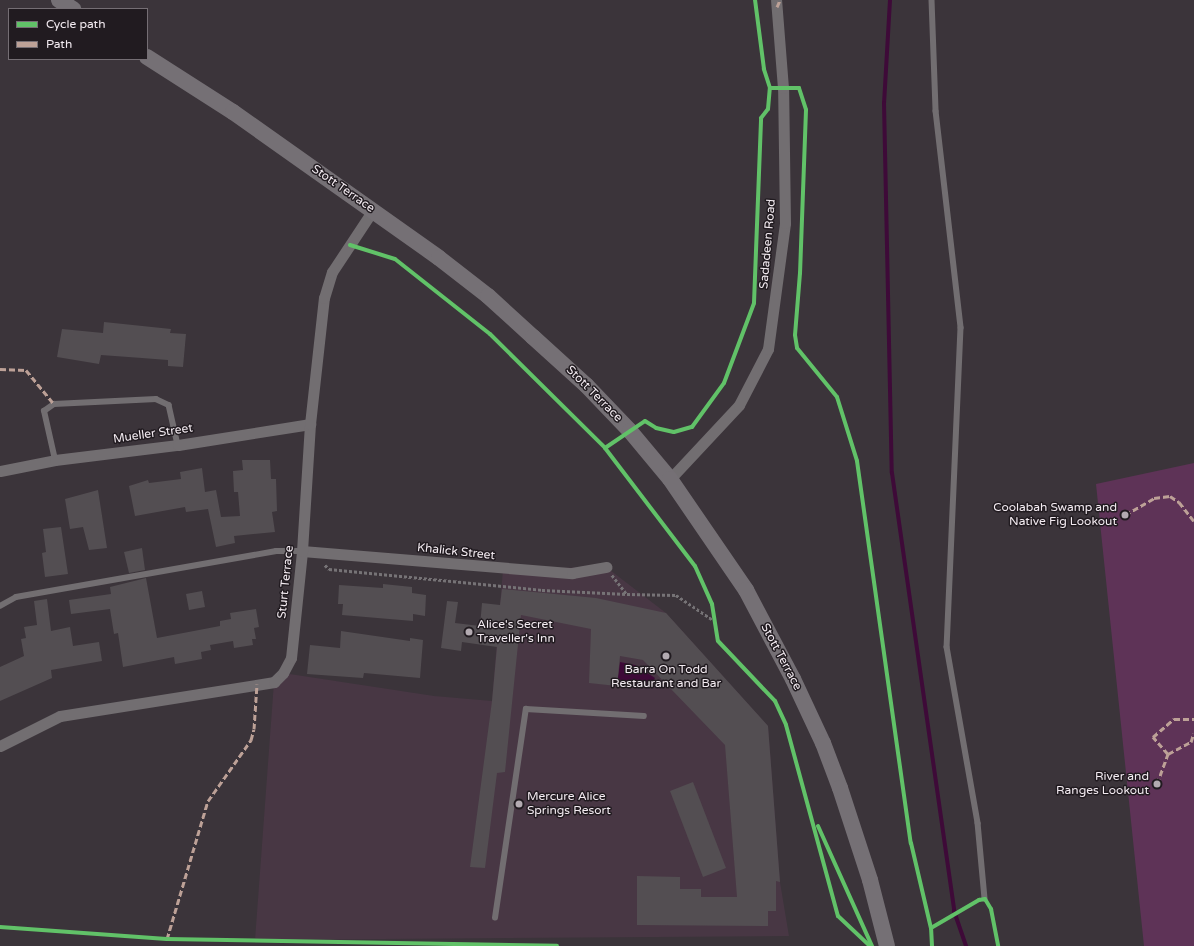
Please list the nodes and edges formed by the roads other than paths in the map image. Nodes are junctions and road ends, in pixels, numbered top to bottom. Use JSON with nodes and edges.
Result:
{"nodes":[{"id":1,"x":59,"y":0,"type":"edge"},
{"id":2,"x":776,"y":0,"type":"edge"},
{"id":3,"x":932,"y":0,"type":"edge"},
{"id":4,"x":71,"y":8,"type":"edge"},
{"id":5,"x":148,"y":57,"type":"edge"},
{"id":6,"x":373,"y":210,"type":"junction"},
{"id":7,"x":310,"y":424,"type":"junction"},
{"id":8,"x":178,"y":444,"type":"junction"},
{"id":9,"x":55,"y":460,"type":"junction"},
{"id":10,"x":0,"y":471,"type":"edge"},
{"id":11,"x":670,"y":479,"type":"junction"},
{"id":12,"x":302,"y":552,"type":"junction"},
{"id":13,"x":606,"y":567,"type":"road end"},
{"id":14,"x":0,"y":606,"type":"edge"},
{"id":15,"x":644,"y":716,"type":"dead end"},
{"id":16,"x":0,"y":746,"type":"edge"},
{"id":17,"x":985,"y":899,"type":"dead end"},
{"id":18,"x":495,"y":918,"type":"dead end"},
{"id":19,"x":887,"y":946,"type":"edge"}],
"edges":[{"from":1,"to":4,"type":"main road"},
{"from":2,"to":11,"type":"street","name":"Sadadeen Road"},
{"from":3,"to":17,"type":"lane"},
{"from":5,"to":6,"type":"main road","name":"Stott Terrace"},
{"from":6,"to":7,"type":"street","name":"Sturt Terrace"},
{"from":6,"to":11,"type":"main road","name":"Stott Terrace"},
{"from":7,"to":8,"type":"street","name":"Mueller Street"},
{"from":7,"to":12,"type":"street","name":"Sturt Terrace"},
{"from":8,"to":9,"type":"street","name":"Mueller Street"},
{"from":8,"to":9,"type":"lane"},
{"from":9,"to":10,"type":"street","name":"Mueller Street"},
{"from":11,"to":19,"type":"main road","name":"Stott Terrace"},
{"from":12,"to":13,"type":"street","name":"Khalick Street"},
{"from":12,"to":14,"type":"lane"},
{"from":12,"to":16,"type":"street","name":"Sturt Terrace"},
{"from":15,"to":18,"type":"lane"}]}
